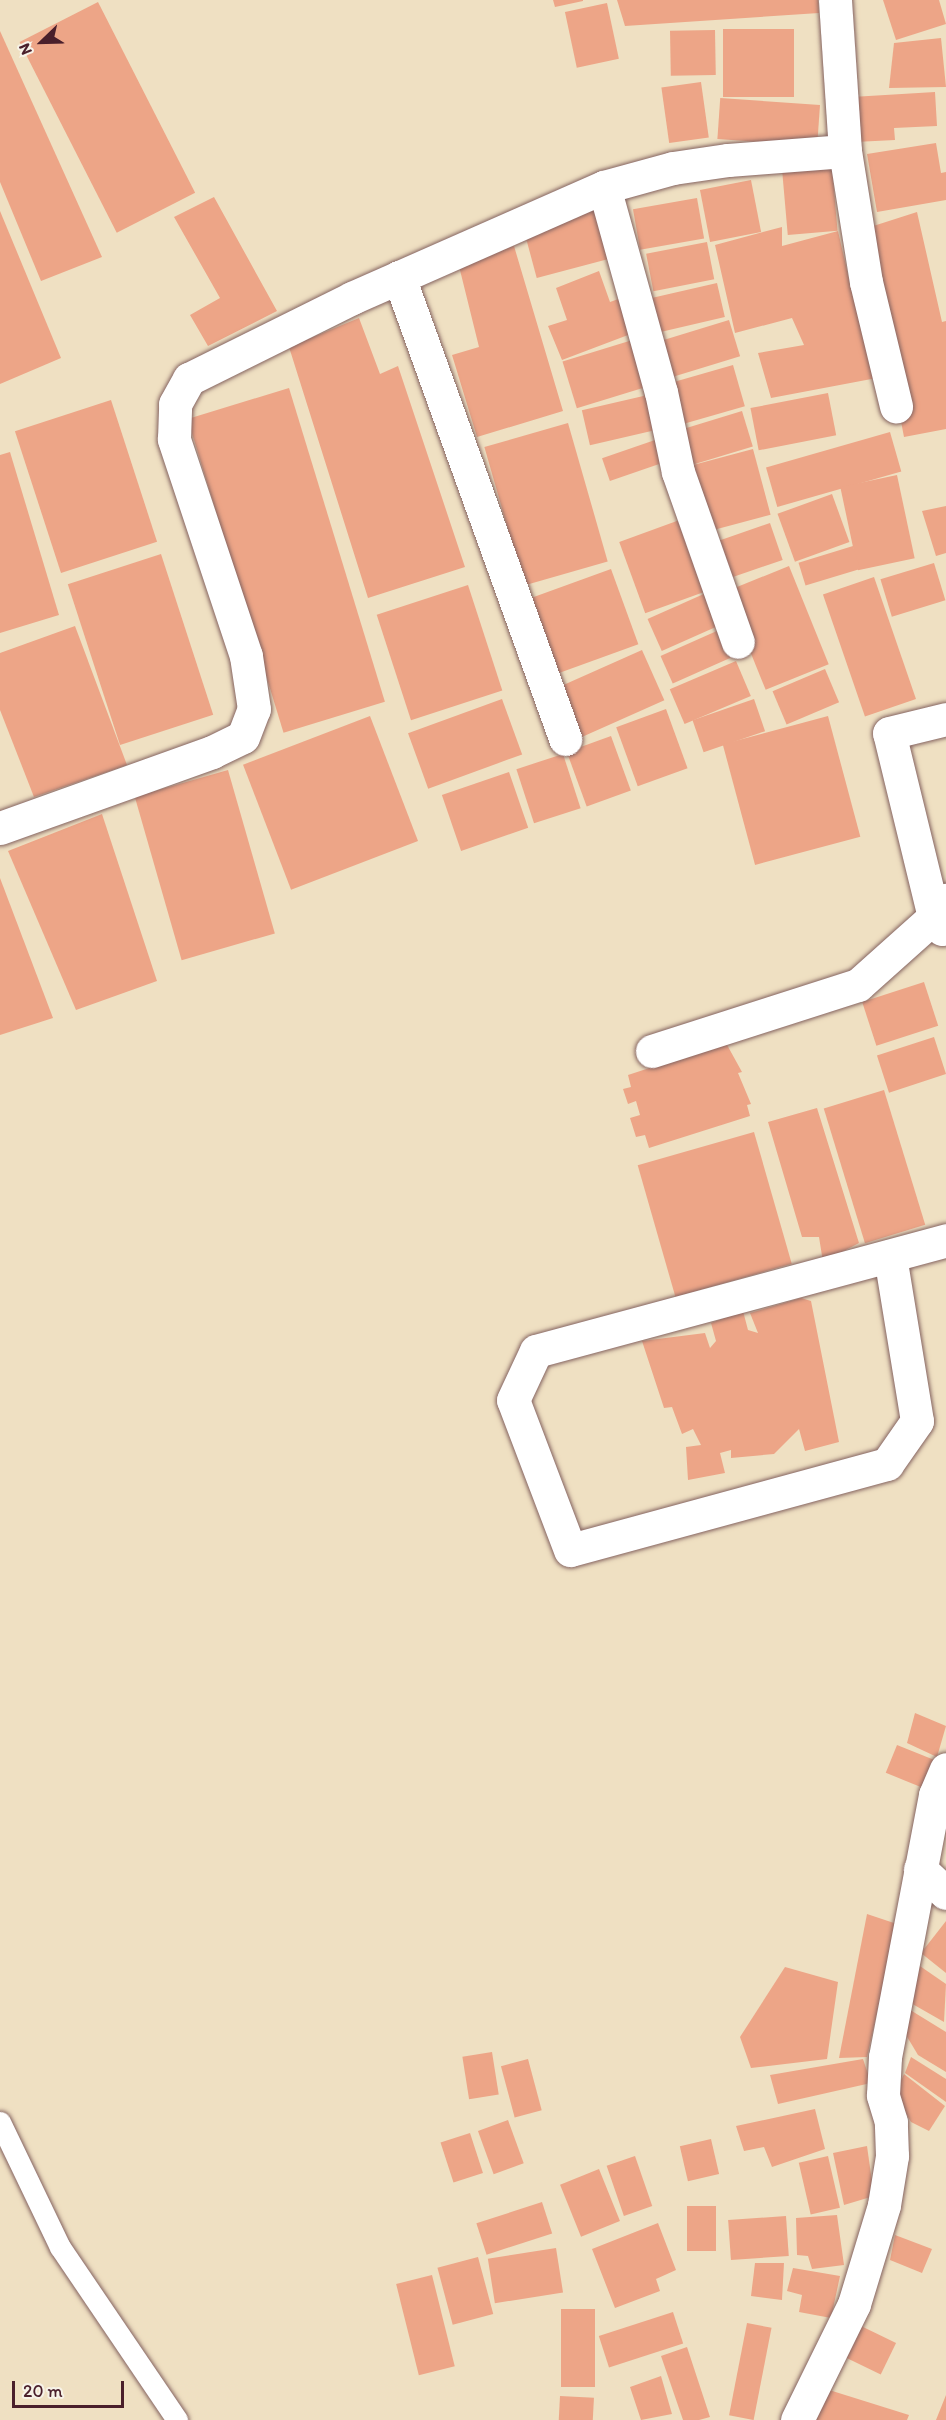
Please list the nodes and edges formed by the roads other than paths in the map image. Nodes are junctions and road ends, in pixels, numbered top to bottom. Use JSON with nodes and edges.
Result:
{"nodes":[{"id":1,"x":835,"y":0,"type":"edge"},
{"id":2,"x":845,"y":151,"type":"junction"},
{"id":3,"x":604,"y":187,"type":"junction"},
{"id":4,"x":399,"y":277,"type":"junction"},
{"id":5,"x":896,"y":406,"type":"dead end"},
{"id":6,"x":738,"y":642,"type":"dead end"},
{"id":7,"x":946,"y":719,"type":"edge"},
{"id":8,"x":565,"y":740,"type":"dead end"},
{"id":9,"x":0,"y":828,"type":"edge"},
{"id":10,"x":942,"y":917,"type":"edge"},
{"id":11,"x":652,"y":1051,"type":"dead end"},
{"id":12,"x":946,"y":1240,"type":"edge"},
{"id":13,"x":890,"y":1256,"type":"junction"},
{"id":14,"x":946,"y":1769,"type":"edge"},
{"id":15,"x":920,"y":1869,"type":"junction"},
{"id":16,"x":946,"y":1893,"type":"edge"},
{"id":17,"x":0,"y":2122,"type":"edge"},
{"id":18,"x":177,"y":2420,"type":"edge"},
{"id":19,"x":797,"y":2420,"type":"edge"}],
"edges":[{"from":1,"to":2,"type":"street"},
{"from":2,"to":3,"type":"street"},
{"from":2,"to":5,"type":"street"},
{"from":3,"to":4,"type":"street"},
{"from":3,"to":6,"type":"street"},
{"from":4,"to":8,"type":"street"},
{"from":4,"to":9,"type":"street"},
{"from":7,"to":10,"type":"street"},
{"from":10,"to":11,"type":"street"},
{"from":12,"to":13,"type":"street"},
{"from":13,"to":13,"type":"street"},
{"from":14,"to":15,"type":"street"},
{"from":15,"to":16,"type":"street"},
{"from":15,"to":19,"type":"street"},
{"from":17,"to":18,"type":"lane"}]}
